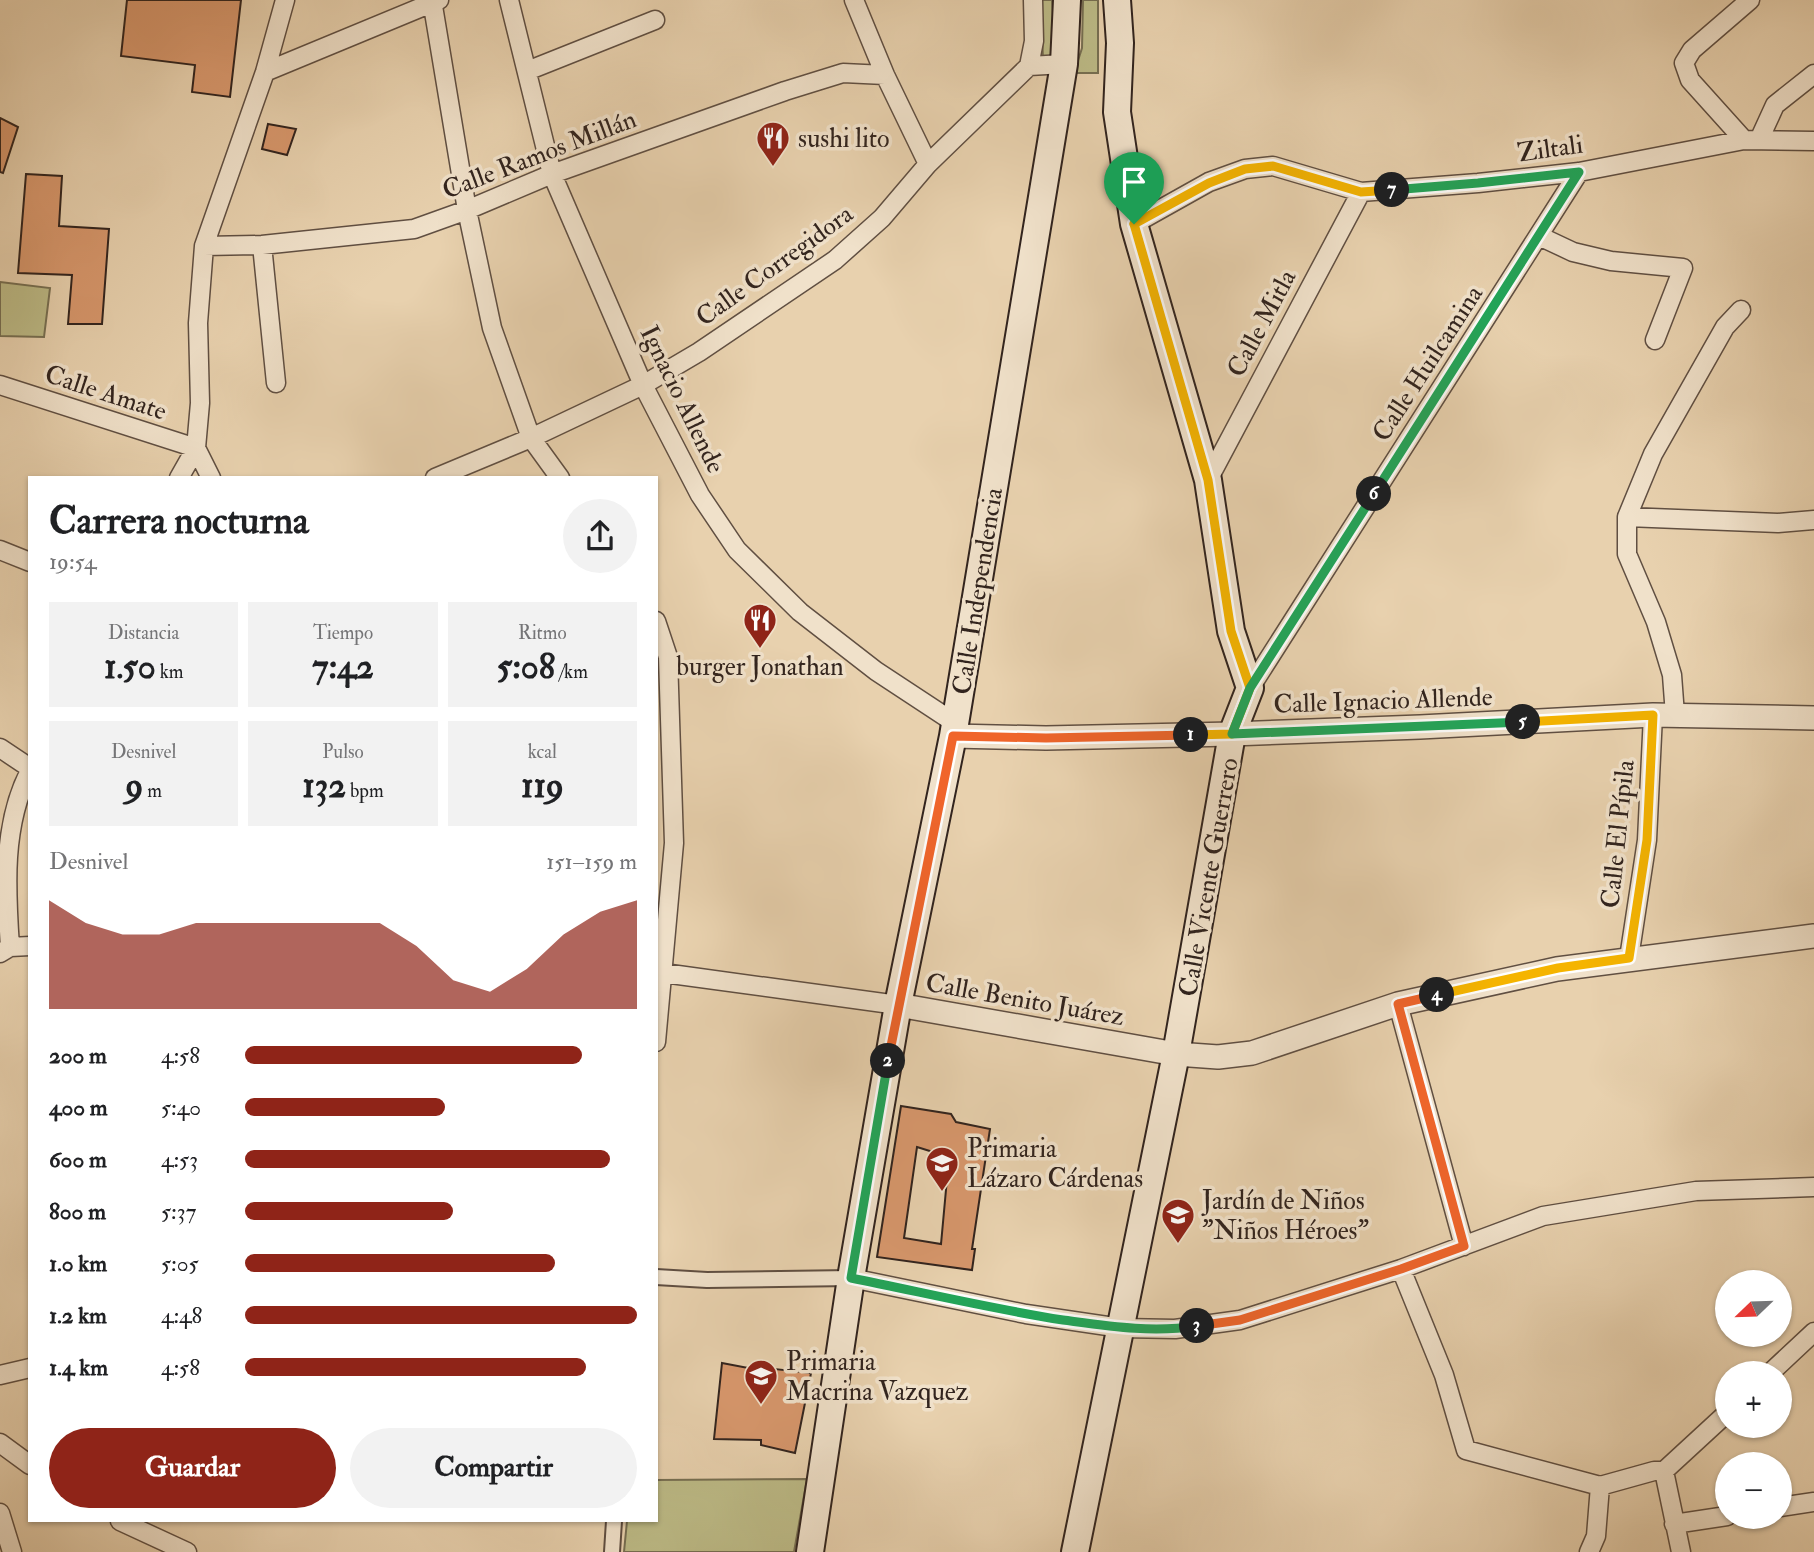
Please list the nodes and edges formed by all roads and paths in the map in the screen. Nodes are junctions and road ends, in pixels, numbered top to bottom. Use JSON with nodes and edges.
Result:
{"nodes":[{"id":1,"x":285,"y":0,"type":"edge"},
{"id":2,"x":509,"y":0,"type":"edge"},
{"id":3,"x":854,"y":0,"type":"edge"},
{"id":4,"x":1033,"y":0,"type":"edge"},
{"id":5,"x":1067,"y":0,"type":"edge"},
{"id":6,"x":1116,"y":0,"type":"edge"},
{"id":7,"x":1751,"y":0,"type":"edge"},
{"id":8,"x":434,"y":1,"type":"edge"},
{"id":9,"x":655,"y":20,"type":"dead end"},
{"id":10,"x":1064,"y":64,"type":"junction"},
{"id":11,"x":1029,"y":66,"type":"junction"},
{"id":12,"x":527,"y":71,"type":"junction"},
{"id":13,"x":265,"y":72,"type":"junction"},
{"id":14,"x":1814,"y":74,"type":"edge"},
{"id":15,"x":885,"y":75,"type":"junction"},
{"id":16,"x":1751,"y":140,"type":"junction"},
{"id":17,"x":1814,"y":141,"type":"edge"},
{"id":18,"x":928,"y":164,"type":"junction"},
{"id":19,"x":1579,"y":172,"type":"junction"},
{"id":20,"x":552,"y":174,"type":"junction"},
{"id":21,"x":1361,"y":192,"type":"junction"},
{"id":22,"x":467,"y":210,"type":"junction"},
{"id":23,"x":1134,"y":224,"type":"junction"},
{"id":24,"x":1539,"y":236,"type":"junction"},
{"id":25,"x":262,"y":245,"type":"junction"},
{"id":26,"x":204,"y":246,"type":"junction"},
{"id":27,"x":1741,"y":310,"type":"dead end"},
{"id":28,"x":1655,"y":340,"type":"dead end"},
{"id":29,"x":276,"y":383,"type":"dead end"},
{"id":30,"x":0,"y":385,"type":"edge"},
{"id":31,"x":643,"y":385,"type":"junction"},
{"id":32,"x":531,"y":438,"type":"junction"},
{"id":33,"x":196,"y":448,"type":"junction"},
{"id":34,"x":180,"y":476,"type":"edge"},
{"id":35,"x":210,"y":476,"type":"edge"},
{"id":36,"x":440,"y":476,"type":"edge"},
{"id":37,"x":559,"y":476,"type":"edge"},
{"id":38,"x":1208,"y":480,"type":"junction"},
{"id":39,"x":1627,"y":517,"type":"junction"},
{"id":40,"x":1814,"y":520,"type":"edge"},
{"id":41,"x":0,"y":550,"type":"edge"},
{"id":42,"x":28,"y":561,"type":"edge"},
{"id":43,"x":658,"y":633,"type":"edge"},
{"id":44,"x":662,"y":656,"type":"edge"},
{"id":45,"x":1250,"y":688,"type":"junction"},
{"id":46,"x":1664,"y":715,"type":"junction"},
{"id":47,"x":1814,"y":719,"type":"edge"},
{"id":48,"x":954,"y":729,"type":"junction"},
{"id":49,"x":1232,"y":734,"type":"junction"},
{"id":50,"x":0,"y":748,"type":"edge"},
{"id":51,"x":28,"y":768,"type":"edge"},
{"id":52,"x":28,"y":773,"type":"edge"},
{"id":53,"x":1814,"y":936,"type":"edge"},
{"id":54,"x":28,"y":946,"type":"edge"},
{"id":55,"x":5,"y":950,"type":"edge"},
{"id":56,"x":1629,"y":958,"type":"junction"},
{"id":57,"x":660,"y":973,"type":"edge"},
{"id":58,"x":1398,"y":1004,"type":"junction"},
{"id":59,"x":898,"y":1005,"type":"junction"},
{"id":60,"x":658,"y":1008,"type":"edge"},
{"id":61,"x":1176,"y":1054,"type":"junction"},
{"id":62,"x":1814,"y":1187,"type":"edge"},
{"id":63,"x":1464,"y":1246,"type":"junction"},
{"id":64,"x":1401,"y":1269,"type":"junction"},
{"id":65,"x":658,"y":1277,"type":"edge"},
{"id":66,"x":851,"y":1278,"type":"junction"},
{"id":67,"x":1121,"y":1328,"type":"junction"},
{"id":68,"x":1814,"y":1332,"type":"edge"},
{"id":69,"x":1783,"y":1361,"type":"edge"},
{"id":70,"x":28,"y":1368,"type":"edge"},
{"id":71,"x":0,"y":1375,"type":"edge"},
{"id":72,"x":1715,"y":1424,"type":"edge"},
{"id":73,"x":0,"y":1443,"type":"edge"},
{"id":74,"x":28,"y":1464,"type":"edge"},
{"id":75,"x":1664,"y":1471,"type":"junction"},
{"id":76,"x":1600,"y":1486,"type":"junction"},
{"id":77,"x":1814,"y":1502,"type":"edge"},
{"id":78,"x":1792,"y":1505,"type":"edge"},
{"id":79,"x":0,"y":1514,"type":"edge"},
{"id":80,"x":1715,"y":1518,"type":"edge"},
{"id":81,"x":122,"y":1522,"type":"edge"},
{"id":82,"x":614,"y":1522,"type":"edge"},
{"id":83,"x":1674,"y":1524,"type":"junction"},
{"id":84,"x":12,"y":1552,"type":"edge"},
{"id":85,"x":187,"y":1552,"type":"edge"},
{"id":86,"x":612,"y":1552,"type":"edge"},
{"id":87,"x":810,"y":1552,"type":"edge"},
{"id":88,"x":1075,"y":1552,"type":"edge"},
{"id":89,"x":1588,"y":1552,"type":"edge"},
{"id":90,"x":1681,"y":1552,"type":"edge"}],
"edges":[{"from":1,"to":13,"type":"street"},
{"from":2,"to":12,"type":"street","name":"Ignacio Allende"},
{"from":3,"to":15,"type":"street"},
{"from":4,"to":11,"type":"street"},
{"from":5,"to":10,"type":"main road","name":"Calle Independencia"},
{"from":6,"to":23,"type":"main road"},
{"from":7,"to":16,"type":"street"},
{"from":8,"to":13,"type":"street"},
{"from":8,"to":22,"type":"street"},
{"from":9,"to":12,"type":"street"},
{"from":10,"to":11,"type":"street"},
{"from":10,"to":48,"type":"main road","name":"Calle Independencia"},
{"from":11,"to":18,"type":"street","name":"Calle Corregidora"},
{"from":12,"to":20,"type":"street","name":"Ignacio Allende"},
{"from":13,"to":26,"type":"street"},
{"from":14,"to":16,"type":"street"},
{"from":15,"to":18,"type":"street"},
{"from":15,"to":20,"type":"street","name":"Calle Ramos Millán"},
{"from":16,"to":17,"type":"street","name":"Ziltali"},
{"from":16,"to":19,"type":"street","name":"Ziltali"},
{"from":18,"to":31,"type":"street","name":"Calle Corregidora"},
{"from":19,"to":21,"type":"street","name":"Ziltali"},
{"from":19,"to":24,"type":"street","name":"Calle Huilcamina"},
{"from":20,"to":22,"type":"street","name":"Calle Ramos Millán"},
{"from":20,"to":31,"type":"street","name":"Ignacio Allende"},
{"from":21,"to":23,"type":"street"},
{"from":21,"to":38,"type":"street","name":"Calle Mitla"},
{"from":22,"to":25,"type":"street","name":"Calle Ramos Millán"},
{"from":22,"to":32,"type":"street"},
{"from":23,"to":38,"type":"main road"},
{"from":24,"to":28,"type":"street"},
{"from":24,"to":45,"type":"street","name":"Calle Huilcamina"},
{"from":25,"to":26,"type":"street","name":"Calle Ramos Millán"},
{"from":25,"to":29,"type":"street"},
{"from":26,"to":33,"type":"street"},
{"from":27,"to":39,"type":"street"},
{"from":30,"to":33,"type":"street","name":"Calle Amate"},
{"from":31,"to":32,"type":"street","name":"Calle Corregidora"},
{"from":31,"to":48,"type":"street","name":"Ignacio Allende"},
{"from":32,"to":36,"type":"street","name":"Calle Corregidora"},
{"from":32,"to":37,"type":"street"},
{"from":33,"to":34,"type":"street"},
{"from":33,"to":35,"type":"street"},
{"from":38,"to":45,"type":"main road"},
{"from":39,"to":40,"type":"street"},
{"from":39,"to":46,"type":"street","name":"Calle El Pípila"},
{"from":41,"to":42,"type":"street"},
{"from":43,"to":44,"type":"street"},
{"from":44,"to":57,"type":"street"},
{"from":45,"to":49,"type":"main road","name":"Calle Vicente Guerrero"},
{"from":46,"to":47,"type":"street","name":"Calle Ignacio Allende"},
{"from":46,"to":49,"type":"street","name":"Calle Ignacio Allende"},
{"from":46,"to":56,"type":"street","name":"Calle El Pípila"},
{"from":48,"to":49,"type":"street","name":"Calle Ignacio Allende"},
{"from":48,"to":59,"type":"main road","name":"Calle Independencia"},
{"from":49,"to":61,"type":"main road","name":"Calle Vicente Guerrero"},
{"from":50,"to":51,"type":"street"},
{"from":52,"to":55,"type":"street"},
{"from":53,"to":56,"type":"street","name":"Calle Benito Juárez"},
{"from":54,"to":55,"type":"street"},
{"from":56,"to":58,"type":"street","name":"Calle Benito Juárez"},
{"from":57,"to":59,"type":"street","name":"Calle Benito Juárez"},
{"from":57,"to":60,"type":"street"},
{"from":58,"to":61,"type":"street","name":"Calle Benito Juárez"},
{"from":58,"to":63,"type":"street"},
{"from":59,"to":61,"type":"street","name":"Calle Benito Juárez"},
{"from":59,"to":66,"type":"main road","name":"Calle Independencia"},
{"from":61,"to":67,"type":"main road","name":"Calle Vicente Guerrero"},
{"from":62,"to":63,"type":"street"},
{"from":63,"to":64,"type":"street"},
{"from":64,"to":67,"type":"street"},
{"from":64,"to":76,"type":"street"},
{"from":65,"to":66,"type":"street"},
{"from":66,"to":67,"type":"street"},
{"from":66,"to":87,"type":"main road","name":"Calle Independencia"},
{"from":67,"to":88,"type":"main road","name":"Calle Vicente Guerrero"},
{"from":68,"to":69,"type":"street"},
{"from":70,"to":71,"type":"street"},
{"from":72,"to":75,"type":"street"},
{"from":73,"to":74,"type":"street"},
{"from":75,"to":76,"type":"street"},
{"from":75,"to":83,"type":"street"},
{"from":76,"to":89,"type":"street"},
{"from":77,"to":78,"type":"street"},
{"from":79,"to":84,"type":"street"},
{"from":80,"to":83,"type":"street"},
{"from":81,"to":85,"type":"street"},
{"from":82,"to":86,"type":"street"},
{"from":83,"to":90,"type":"street"}]}
